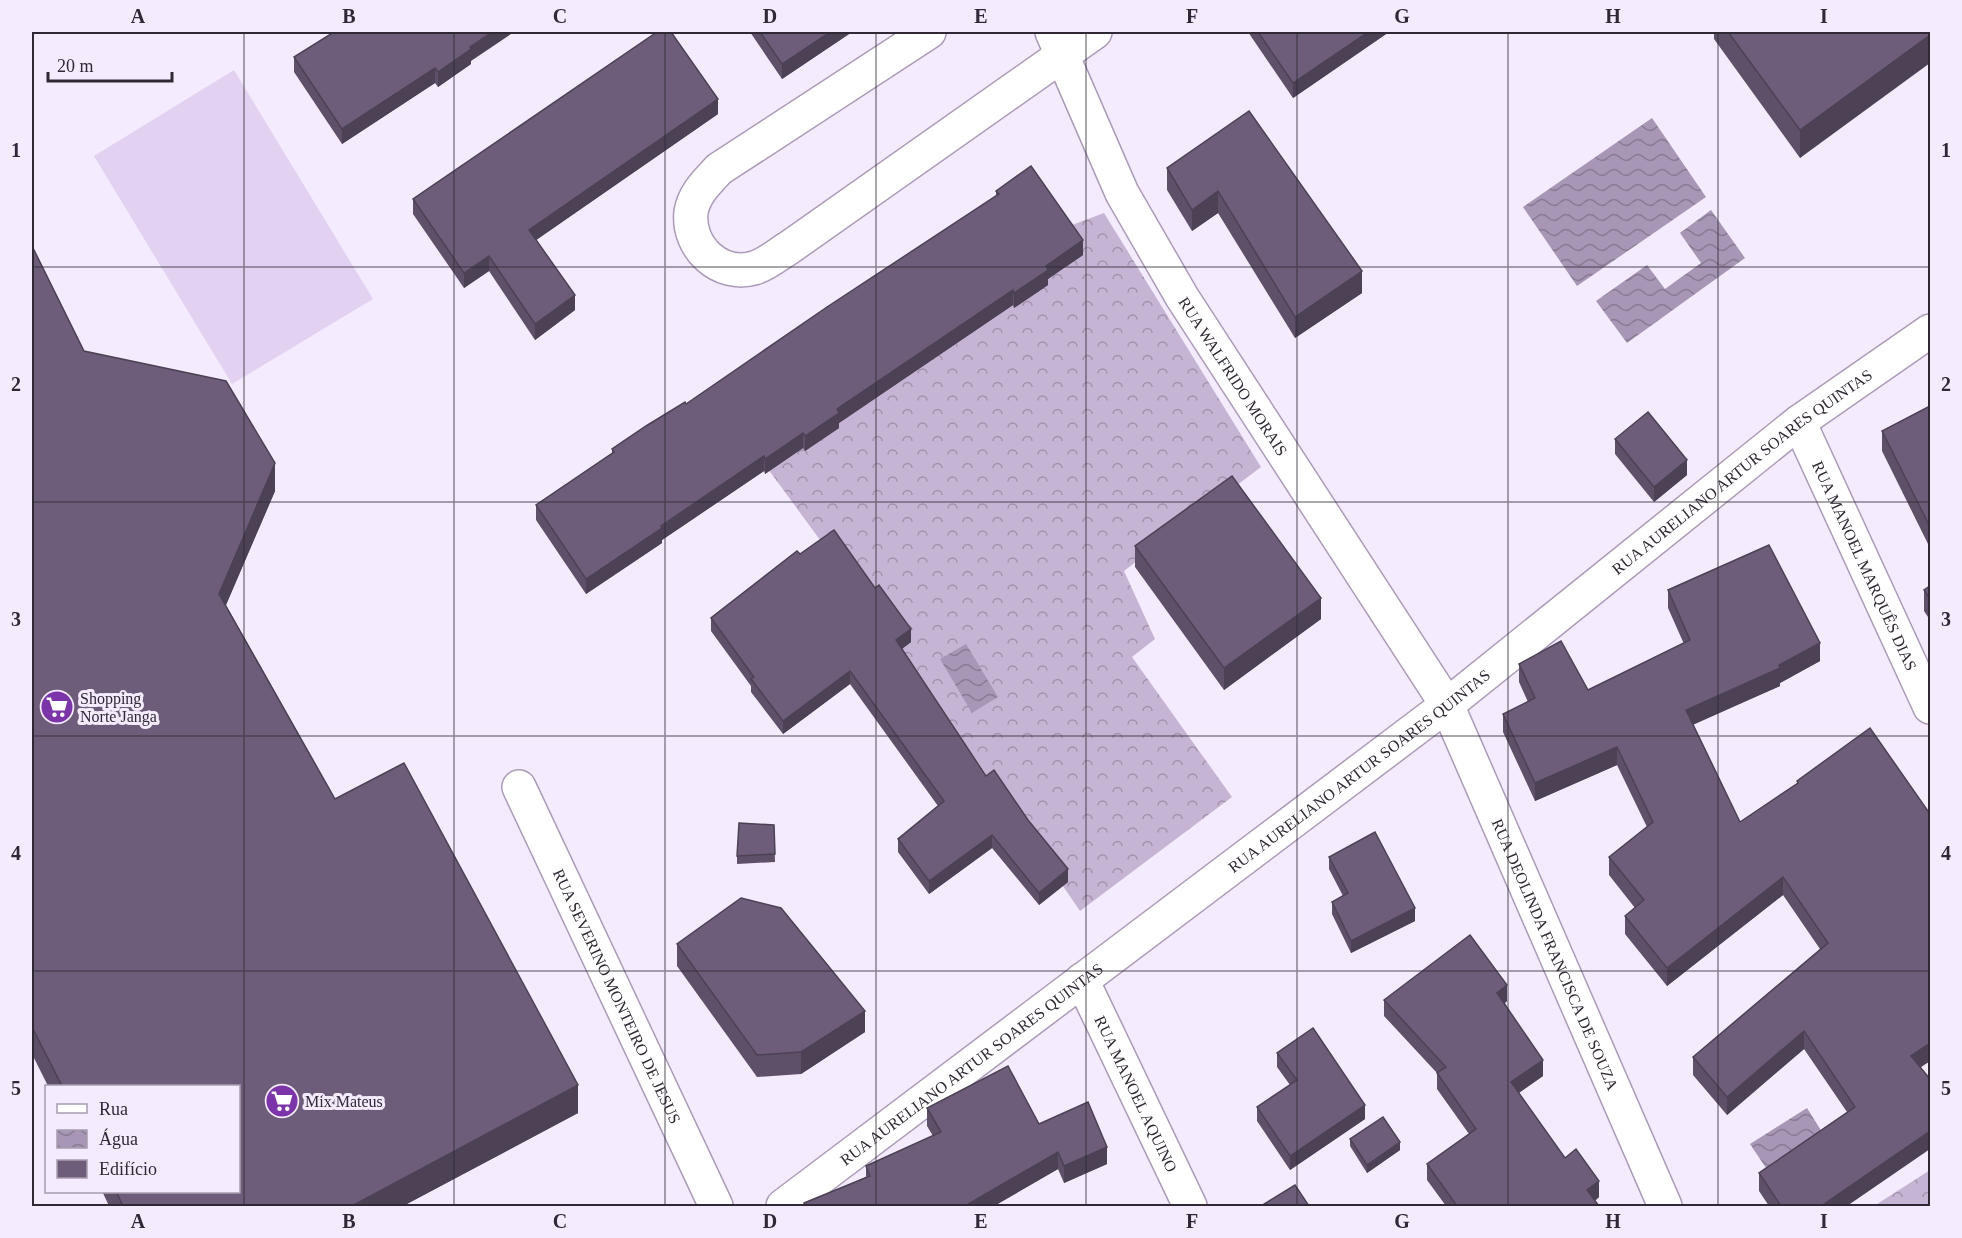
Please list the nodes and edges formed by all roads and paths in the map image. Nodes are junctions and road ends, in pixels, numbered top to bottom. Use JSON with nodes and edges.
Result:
{"nodes":[{"id":1,"x":929,"y":32,"type":"edge"},
{"id":2,"x":1095,"y":32,"type":"edge"},
{"id":3,"x":1057,"y":43,"type":"edge"},
{"id":4,"x":1930,"y":331,"type":"edge"},
{"id":5,"x":1799,"y":422,"type":"junction"},
{"id":6,"x":1447,"y":705,"type":"junction"},
{"id":7,"x":1930,"y":706,"type":"edge"},
{"id":8,"x":519,"y":787,"type":"dead end"},
{"id":9,"x":1082,"y":980,"type":"junction"},
{"id":10,"x":716,"y":1206,"type":"edge"},
{"id":11,"x":783,"y":1206,"type":"edge"},
{"id":12,"x":1190,"y":1206,"type":"edge"},
{"id":13,"x":1665,"y":1206,"type":"edge"}],
"edges":[{"from":1,"to":3,"type":"street"},
{"from":2,"to":3,"type":"street"},
{"from":3,"to":6,"type":"street","name":"RUA WALFRIDO MORAIS"},
{"from":4,"to":5,"type":"street","name":"RUA AURELIANO ARTUR SOARES QUINTAS"},
{"from":5,"to":6,"type":"street","name":"RUA AURELIANO ARTUR SOARES QUINTAS"},
{"from":5,"to":7,"type":"street","name":"RUA MANOEL MARQUÊS DIAS"},
{"from":6,"to":9,"type":"street","name":"RUA AURELIANO ARTUR SOARES QUINTAS"},
{"from":6,"to":13,"type":"street","name":"RUA DEOLINDA FRANCISCA DE SOUZA"},
{"from":8,"to":10,"type":"street","name":"RUA SEVERINO MONTEIRO DE JESUS"},
{"from":9,"to":11,"type":"street","name":"RUA AURELIANO ARTUR SOARES QUINTAS"},
{"from":9,"to":12,"type":"street","name":"RUA MANOEL AQUINO"}]}
